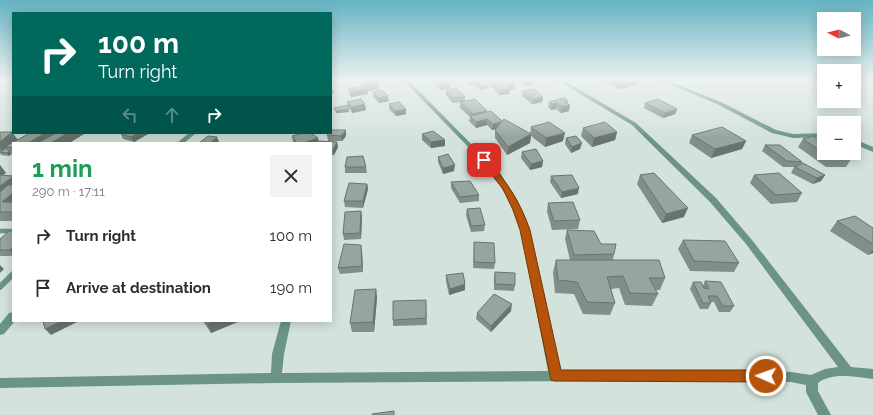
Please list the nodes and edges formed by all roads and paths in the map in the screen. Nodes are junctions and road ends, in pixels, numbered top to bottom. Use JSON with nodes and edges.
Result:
{"nodes":[{"id":1,"x":423,"y":99,"type":"edge"},
{"id":2,"x":593,"y":99,"type":"edge"},
{"id":3,"x":711,"y":99,"type":"edge"},
{"id":4,"x":192,"y":134,"type":"edge"},
{"id":5,"x":817,"y":134,"type":"edge"},
{"id":6,"x":181,"y":142,"type":"edge"},
{"id":7,"x":861,"y":144,"type":"edge"},
{"id":8,"x":873,"y":150,"type":"edge"},
{"id":9,"x":0,"y":231,"type":"edge"},
{"id":10,"x":12,"y":231,"type":"edge"},
{"id":11,"x":12,"y":275,"type":"edge"},
{"id":12,"x":0,"y":287,"type":"edge"},
{"id":13,"x":12,"y":317,"type":"edge"},
{"id":14,"x":286,"y":322,"type":"edge"},
{"id":15,"x":0,"y":331,"type":"edge"},
{"id":16,"x":848,"y":371,"type":"junction"},
{"id":17,"x":873,"y":374,"type":"edge"},
{"id":18,"x":555,"y":376,"type":"junction"},
{"id":19,"x":276,"y":378,"type":"junction"},
{"id":20,"x":812,"y":381,"type":"junction"},
{"id":21,"x":0,"y":383,"type":"edge"},
{"id":22,"x":825,"y":415,"type":"edge"}],
"edges":[{"from":1,"to":18,"type":"street"},
{"from":2,"to":16,"type":"street"},
{"from":3,"to":5,"type":"street"},
{"from":4,"to":6,"type":"street"},
{"from":7,"to":8,"type":"street"},
{"from":9,"to":10,"type":"lane"},
{"from":11,"to":12,"type":"lane"},
{"from":13,"to":15,"type":"street"},
{"from":14,"to":19,"type":"street"},
{"from":16,"to":17,"type":"street"},
{"from":16,"to":20,"type":"street"},
{"from":18,"to":19,"type":"street"},
{"from":18,"to":20,"type":"street"},
{"from":19,"to":21,"type":"street"},
{"from":20,"to":22,"type":"street"}]}
